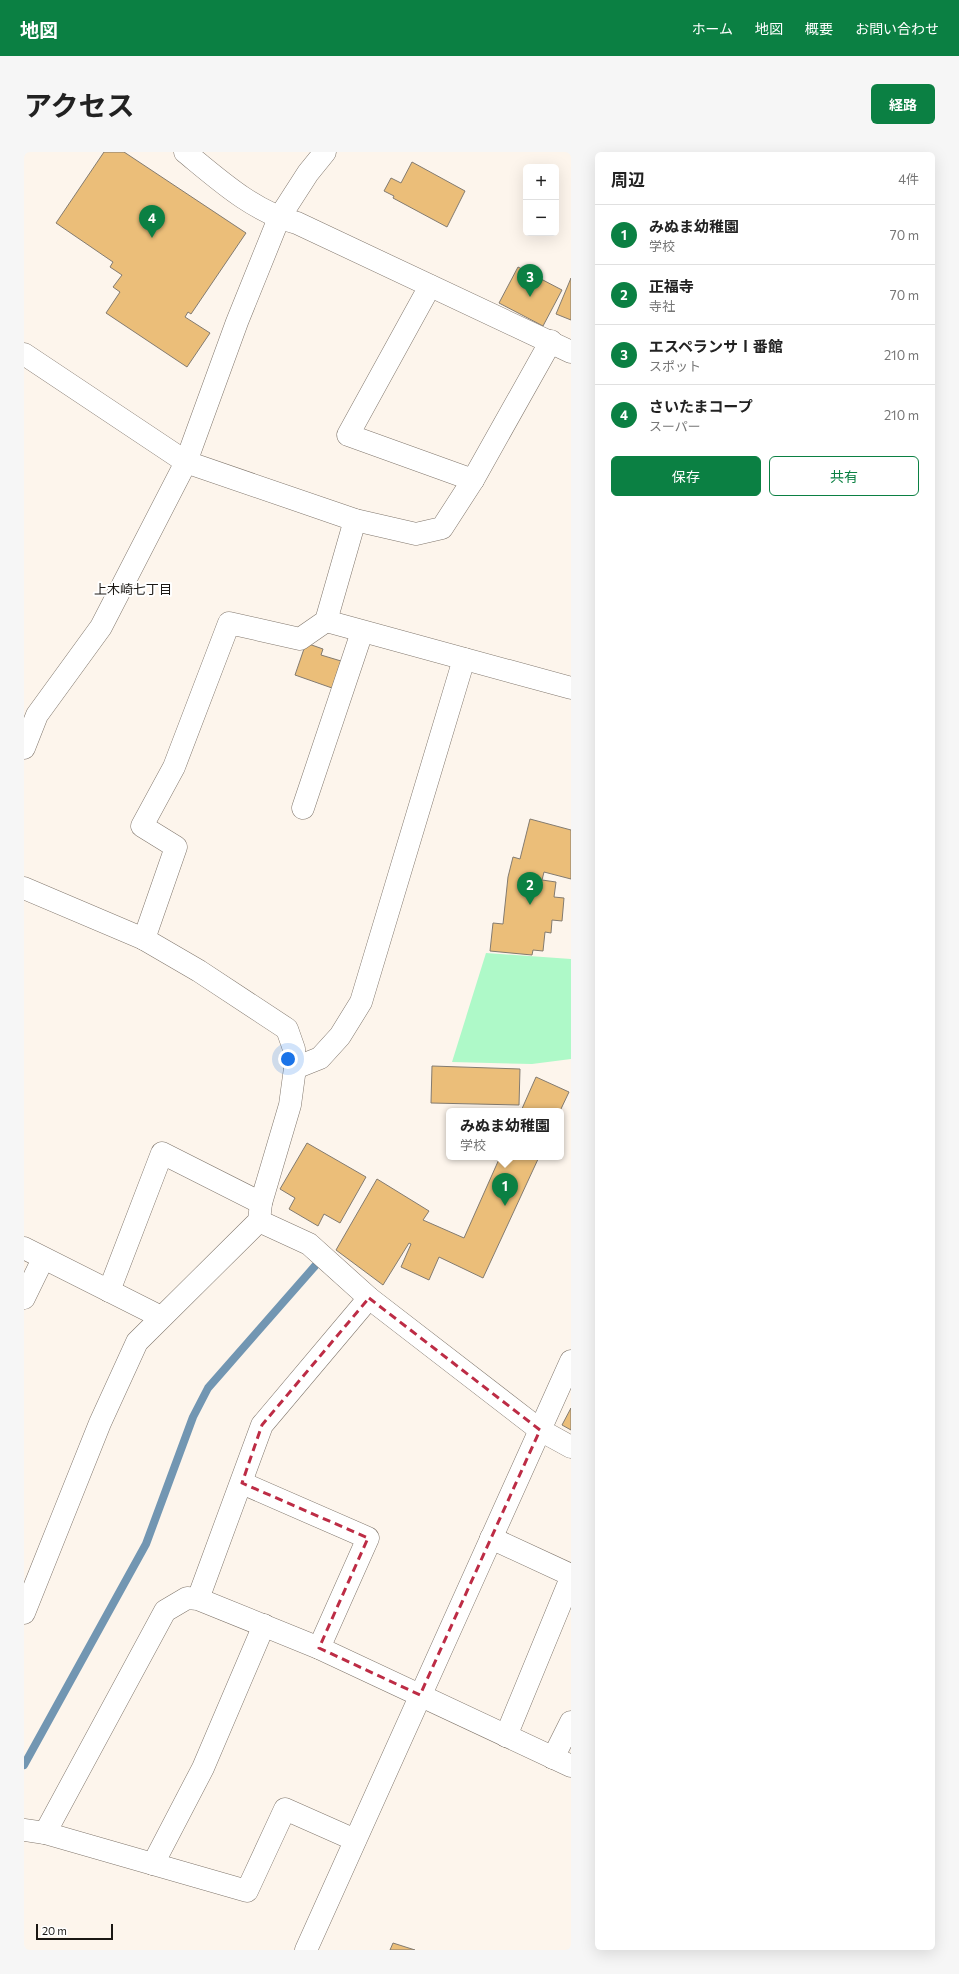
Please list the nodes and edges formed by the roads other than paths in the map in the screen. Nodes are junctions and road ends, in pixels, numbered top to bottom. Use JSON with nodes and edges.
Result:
{"nodes":[{"id":1,"x":185,"y":152,"type":"edge"},
{"id":2,"x":325,"y":152,"type":"edge"},
{"id":3,"x":279,"y":218,"type":"junction"},
{"id":4,"x":430,"y":286,"type":"junction"},
{"id":5,"x":551,"y":342,"type":"junction"},
{"id":6,"x":571,"y":352,"type":"edge"},
{"id":7,"x":24,"y":354,"type":"edge"},
{"id":8,"x":186,"y":462,"type":"junction"},
{"id":9,"x":473,"y":480,"type":"junction"},
{"id":10,"x":355,"y":520,"type":"junction"},
{"id":11,"x":326,"y":621,"type":"junction"},
{"id":12,"x":362,"y":632,"type":"junction"},
{"id":13,"x":464,"y":659,"type":"junction"},
{"id":14,"x":571,"y":688,"type":"edge"},
{"id":15,"x":30,"y":712,"type":"edge"},
{"id":16,"x":24,"y":748,"type":"edge"},
{"id":17,"x":303,"y":808,"type":"dead end"},
{"id":18,"x":24,"y":888,"type":"edge"},
{"id":19,"x":144,"y":939,"type":"junction"},
{"id":20,"x":295,"y":1068,"type":"junction"},
{"id":21,"x":260,"y":1212,"type":"junction"},
{"id":22,"x":24,"y":1248,"type":"edge"},
{"id":23,"x":43,"y":1259,"type":"junction"},
{"id":24,"x":109,"y":1291,"type":"junction"},
{"id":25,"x":24,"y":1298,"type":"edge"},
{"id":26,"x":369,"y":1298,"type":"junction"},
{"id":27,"x":161,"y":1317,"type":"junction"},
{"id":28,"x":571,"y":1361,"type":"edge"},
{"id":29,"x":540,"y":1430,"type":"junction"},
{"id":30,"x":571,"y":1447,"type":"edge"},
{"id":31,"x":242,"y":1483,"type":"junction"},
{"id":32,"x":491,"y":1538,"type":"junction"},
{"id":33,"x":571,"y":1575,"type":"edge"},
{"id":34,"x":571,"y":1578,"type":"edge"},
{"id":35,"x":198,"y":1599,"type":"junction"},
{"id":36,"x":24,"y":1613,"type":"edge"},
{"id":37,"x":264,"y":1625,"type":"junction"},
{"id":38,"x":319,"y":1648,"type":"junction"},
{"id":39,"x":420,"y":1696,"type":"junction"},
{"id":40,"x":571,"y":1722,"type":"edge"},
{"id":41,"x":506,"y":1736,"type":"junction"},
{"id":42,"x":562,"y":1762,"type":"edge"},
{"id":43,"x":24,"y":1830,"type":"edge"},
{"id":44,"x":45,"y":1833,"type":"junction"},
{"id":45,"x":355,"y":1840,"type":"junction"},
{"id":46,"x":153,"y":1864,"type":"junction"},
{"id":47,"x":306,"y":1950,"type":"edge"}],
"edges":[{"from":1,"to":3,"type":"street"},
{"from":2,"to":3,"type":"street"},
{"from":3,"to":4,"type":"street"},
{"from":3,"to":8,"type":"street"},
{"from":4,"to":5,"type":"street"},
{"from":4,"to":9,"type":"street"},
{"from":5,"to":6,"type":"street"},
{"from":5,"to":9,"type":"street"},
{"from":7,"to":8,"type":"street"},
{"from":8,"to":10,"type":"street"},
{"from":8,"to":15,"type":"street"},
{"from":9,"to":10,"type":"street"},
{"from":10,"to":11,"type":"street"},
{"from":11,"to":12,"type":"street"},
{"from":11,"to":19,"type":"street"},
{"from":12,"to":13,"type":"street"},
{"from":12,"to":17,"type":"street"},
{"from":13,"to":14,"type":"street"},
{"from":13,"to":20,"type":"street"},
{"from":15,"to":16,"type":"street"},
{"from":18,"to":19,"type":"street"},
{"from":19,"to":20,"type":"street"},
{"from":20,"to":21,"type":"street"},
{"from":21,"to":24,"type":"street"},
{"from":21,"to":26,"type":"street"},
{"from":21,"to":27,"type":"street"},
{"from":22,"to":23,"type":"street"},
{"from":23,"to":24,"type":"street"},
{"from":23,"to":25,"type":"street"},
{"from":24,"to":27,"type":"street"},
{"from":26,"to":29,"type":"street"},
{"from":26,"to":31,"type":"street"},
{"from":27,"to":36,"type":"street"},
{"from":28,"to":29,"type":"street"},
{"from":29,"to":30,"type":"street"},
{"from":29,"to":32,"type":"street"},
{"from":31,"to":35,"type":"street"},
{"from":31,"to":38,"type":"street"},
{"from":32,"to":33,"type":"street"},
{"from":32,"to":39,"type":"street"},
{"from":34,"to":41,"type":"street"},
{"from":35,"to":37,"type":"street"},
{"from":35,"to":44,"type":"street"},
{"from":37,"to":38,"type":"street"},
{"from":37,"to":46,"type":"street"},
{"from":38,"to":39,"type":"street"},
{"from":39,"to":41,"type":"street"},
{"from":39,"to":45,"type":"street"},
{"from":40,"to":42,"type":"street"},
{"from":41,"to":42,"type":"street"},
{"from":43,"to":44,"type":"street"},
{"from":44,"to":46,"type":"street"},
{"from":45,"to":46,"type":"street"},
{"from":45,"to":47,"type":"street"}]}
